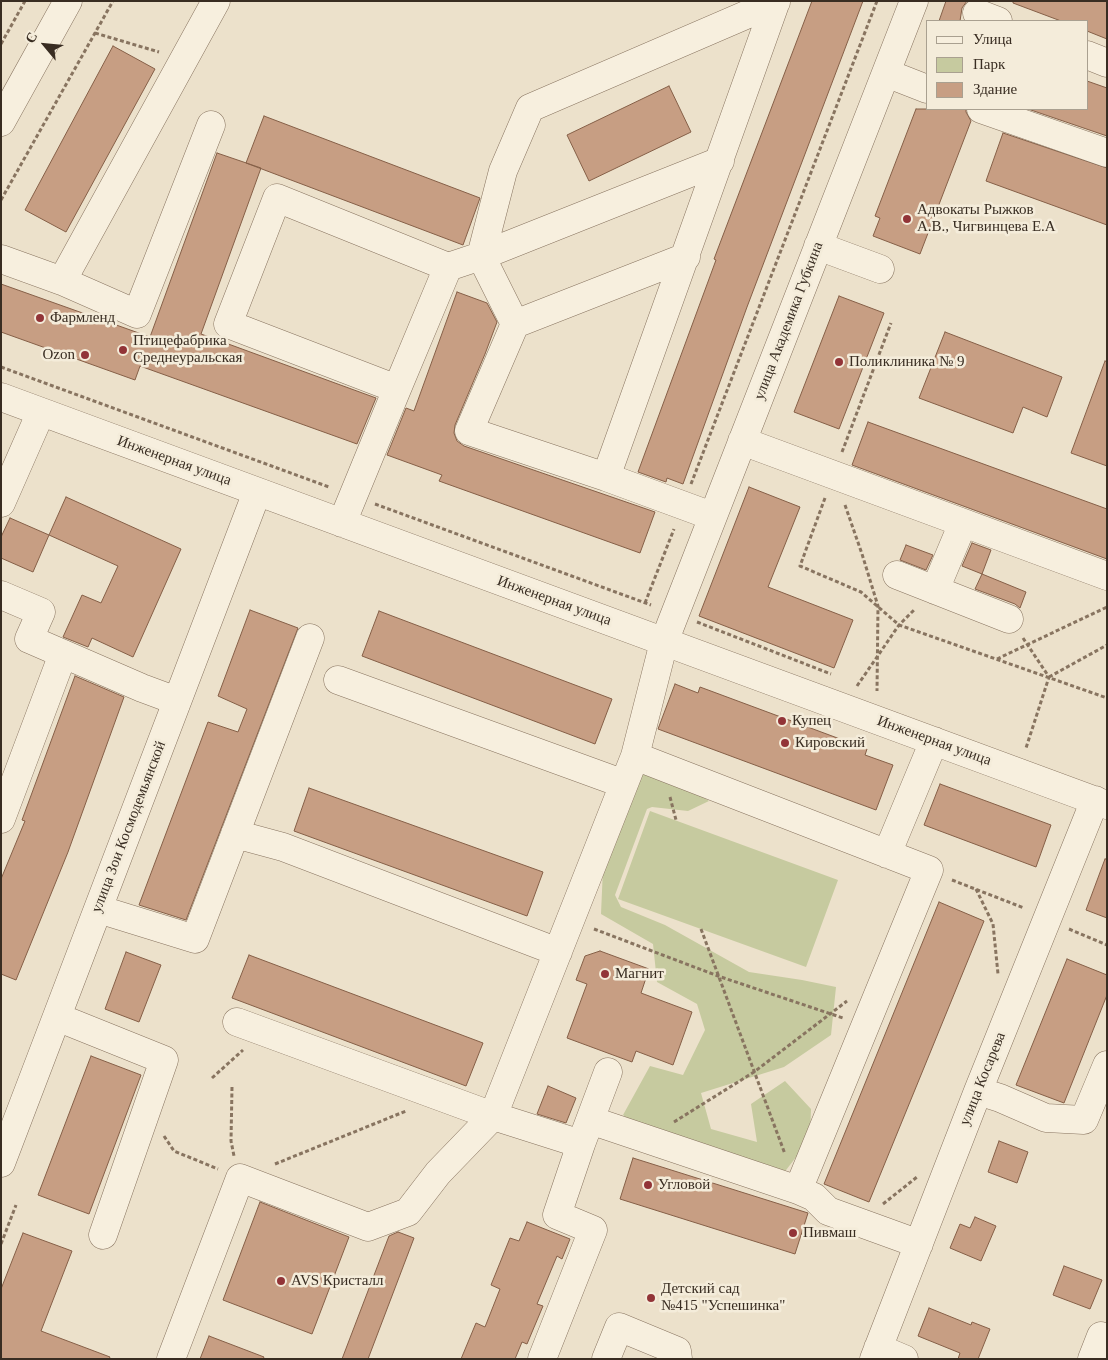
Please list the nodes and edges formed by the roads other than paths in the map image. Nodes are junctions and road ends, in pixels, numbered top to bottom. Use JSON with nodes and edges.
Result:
{"nodes":[{"id":1,"x":68,"y":1,"type":"edge"},
{"id":2,"x":216,"y":1,"type":"edge"},
{"id":3,"x":914,"y":1,"type":"edge"},
{"id":4,"x":776,"y":2,"type":"edge"},
{"id":5,"x":1088,"y":55,"type":"edge"},
{"id":6,"x":1107,"y":63,"type":"edge"},
{"id":7,"x":886,"y":73,"type":"junction"},
{"id":8,"x":926,"y":89,"type":"edge"},
{"id":9,"x":984,"y":110,"type":"edge"},
{"id":10,"x":1,"y":122,"type":"edge"},
{"id":11,"x":211,"y":125,"type":"dead end"},
{"id":12,"x":1107,"y":154,"type":"edge"},
{"id":13,"x":720,"y":161,"type":"junction"},
{"id":14,"x":818,"y":246,"type":"junction"},
{"id":15,"x":481,"y":256,"type":"junction"},
{"id":16,"x":686,"y":257,"type":"junction"},
{"id":17,"x":1,"y":259,"type":"edge"},
{"id":18,"x":448,"y":267,"type":"junction"},
{"id":19,"x":880,"y":269,"type":"dead end"},
{"id":20,"x":62,"y":281,"type":"junction"},
{"id":21,"x":515,"y":324,"type":"junction"},
{"id":22,"x":397,"y":389,"type":"junction"},
{"id":23,"x":1,"y":397,"type":"edge"},
{"id":24,"x":41,"y":412,"type":"junction"},
{"id":25,"x":742,"y":441,"type":"junction"},
{"id":26,"x":606,"y":477,"type":"junction"},
{"id":27,"x":257,"y":492,"type":"junction"},
{"id":28,"x":1,"y":503,"type":"edge"},
{"id":29,"x":712,"y":516,"type":"junction"},
{"id":30,"x":342,"y":523,"type":"junction"},
{"id":31,"x":963,"y":523,"type":"junction"},
{"id":32,"x":897,"y":575,"type":"dead end"},
{"id":33,"x":1107,"y":576,"type":"edge"},
{"id":34,"x":935,"y":590,"type":"junction"},
{"id":35,"x":1,"y":595,"type":"edge"},
{"id":36,"x":1008,"y":620,"type":"road end"},
{"id":37,"x":310,"y":638,"type":"dead end"},
{"id":38,"x":664,"y":642,"type":"junction"},
{"id":39,"x":63,"y":654,"type":"junction"},
{"id":40,"x":338,"y":680,"type":"dead end"},
{"id":41,"x":177,"y":701,"type":"junction"},
{"id":42,"x":934,"y":741,"type":"junction"},
{"id":43,"x":635,"y":756,"type":"junction"},
{"id":44,"x":624,"y":784,"type":"junction"},
{"id":45,"x":1101,"y":802,"type":"edge"},
{"id":46,"x":1,"y":819,"type":"edge"},
{"id":47,"x":235,"y":834,"type":"junction"},
{"id":48,"x":886,"y":854,"type":"junction"},
{"id":49,"x":98,"y":909,"type":"junction"},
{"id":50,"x":558,"y":952,"type":"junction"},
{"id":51,"x":57,"y":1017,"type":"junction"},
{"id":52,"x":250,"y":1027,"type":"road end"},
{"id":53,"x":1107,"y":1065,"type":"edge"},
{"id":54,"x":608,"y":1072,"type":"dead end"},
{"id":55,"x":978,"y":1091,"type":"junction"},
{"id":56,"x":493,"y":1116,"type":"junction"},
{"id":57,"x":585,"y":1132,"type":"junction"},
{"id":58,"x":1,"y":1163,"type":"edge"},
{"id":59,"x":798,"y":1190,"type":"junction"},
{"id":60,"x":102,"y":1235,"type":"dead end"},
{"id":61,"x":919,"y":1244,"type":"junction"},
{"id":62,"x":876,"y":1354,"type":"edge"},
{"id":63,"x":170,"y":1359,"type":"edge"},
{"id":64,"x":542,"y":1359,"type":"edge"},
{"id":65,"x":606,"y":1359,"type":"edge"},
{"id":66,"x":678,"y":1359,"type":"edge"},
{"id":67,"x":904,"y":1359,"type":"edge"}],
"edges":[{"from":1,"to":10,"type":"street"},
{"from":2,"to":20,"type":"street"},
{"from":3,"to":7,"type":"street","name":"улица Академика Губкина"},
{"from":4,"to":13,"type":"street"},
{"from":4,"to":15,"type":"street"},
{"from":5,"to":6,"type":"street"},
{"from":7,"to":8,"type":"street"},
{"from":7,"to":14,"type":"street","name":"улица Академика Губкина"},
{"from":9,"to":12,"type":"street"},
{"from":11,"to":20,"type":"street"},
{"from":13,"to":15,"type":"street"},
{"from":13,"to":16,"type":"street"},
{"from":14,"to":19,"type":"street"},
{"from":14,"to":25,"type":"street","name":"улица Академика Губкина"},
{"from":15,"to":18,"type":"street"},
{"from":15,"to":21,"type":"street"},
{"from":16,"to":21,"type":"street"},
{"from":16,"to":26,"type":"street"},
{"from":17,"to":20,"type":"street"},
{"from":18,"to":22,"type":"street"},
{"from":18,"to":22,"type":"street"},
{"from":21,"to":26,"type":"street"},
{"from":22,"to":30,"type":"street"},
{"from":23,"to":24,"type":"street","name":"Инженерная улица"},
{"from":24,"to":27,"type":"street","name":"Инженерная улица"},
{"from":24,"to":28,"type":"street"},
{"from":25,"to":29,"type":"street","name":"улица Академика Губкина"},
{"from":25,"to":31,"type":"street"},
{"from":26,"to":29,"type":"street"},
{"from":27,"to":30,"type":"street","name":"Инженерная улица"},
{"from":27,"to":41,"type":"street","name":"улица Зои Космодемьянской"},
{"from":29,"to":38,"type":"street","name":"улица Академика Губкина"},
{"from":30,"to":38,"type":"street","name":"Инженерная улица"},
{"from":31,"to":33,"type":"street"},
{"from":31,"to":34,"type":"street"},
{"from":32,"to":34,"type":"street"},
{"from":34,"to":36,"type":"street"},
{"from":35,"to":39,"type":"street"},
{"from":37,"to":47,"type":"street"},
{"from":38,"to":42,"type":"street","name":"Инженерная улица"},
{"from":38,"to":43,"type":"street","name":"улица Академика Губкина"},
{"from":39,"to":41,"type":"street"},
{"from":39,"to":46,"type":"street"},
{"from":40,"to":44,"type":"street"},
{"from":41,"to":49,"type":"street","name":"улица Зои Космодемьянской"},
{"from":42,"to":45,"type":"street","name":"Инженерная улица"},
{"from":42,"to":48,"type":"street"},
{"from":43,"to":44,"type":"street","name":"улица Академика Губкина"},
{"from":43,"to":48,"type":"street"},
{"from":44,"to":50,"type":"street","name":"улица Академика Губкина"},
{"from":45,"to":55,"type":"street","name":"улица Косарева"},
{"from":47,"to":49,"type":"street"},
{"from":47,"to":50,"type":"street"},
{"from":48,"to":59,"type":"street"},
{"from":49,"to":51,"type":"street","name":"улица Зои Космодемьянской"},
{"from":50,"to":56,"type":"street","name":"улица Академика Губкина"},
{"from":51,"to":58,"type":"street","name":"улица Зои Космодемьянской"},
{"from":51,"to":60,"type":"street"},
{"from":52,"to":56,"type":"street"},
{"from":53,"to":55,"type":"street"},
{"from":54,"to":57,"type":"street"},
{"from":55,"to":61,"type":"street","name":"улица Косарева"},
{"from":56,"to":57,"type":"street"},
{"from":56,"to":63,"type":"street"},
{"from":57,"to":59,"type":"street"},
{"from":57,"to":64,"type":"street"},
{"from":59,"to":61,"type":"street"},
{"from":61,"to":62,"type":"street","name":"улица Косарева"},
{"from":62,"to":67,"type":"street"},
{"from":65,"to":66,"type":"street"}]}
